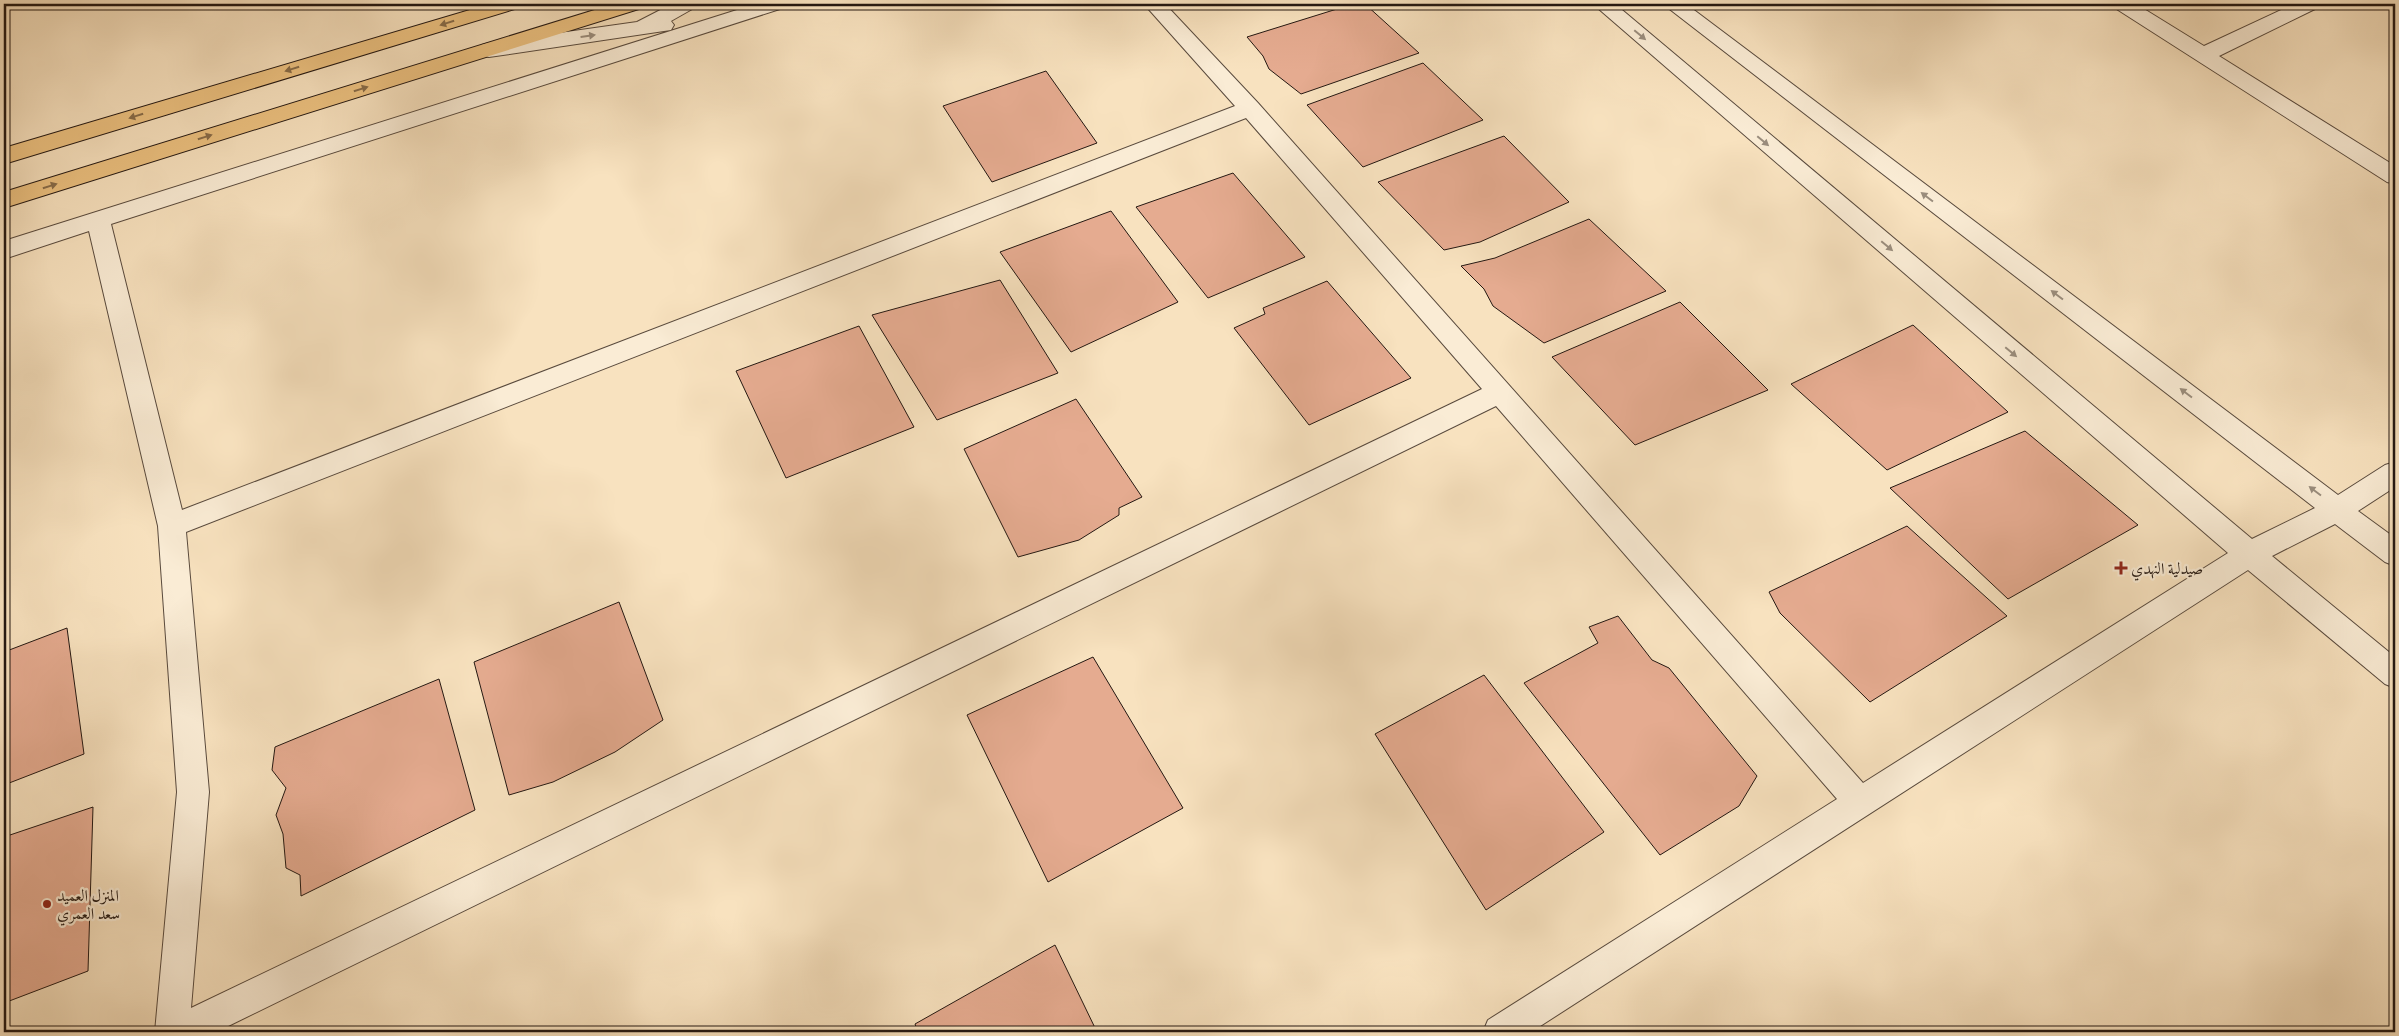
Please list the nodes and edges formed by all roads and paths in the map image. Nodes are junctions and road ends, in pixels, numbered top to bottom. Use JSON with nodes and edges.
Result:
{"nodes":[{"id":1,"x":511,"y":4,"type":"edge"},
{"id":2,"x":635,"y":4,"type":"edge"},
{"id":3,"x":687,"y":4,"type":"edge"},
{"id":4,"x":1154,"y":4,"type":"edge"},
{"id":5,"x":1603,"y":4,"type":"edge"},
{"id":6,"x":1673,"y":4,"type":"edge"},
{"id":7,"x":2122,"y":4,"type":"edge"},
{"id":8,"x":2310,"y":4,"type":"edge"},
{"id":9,"x":770,"y":6,"type":"edge"},
{"id":10,"x":640,"y":29,"type":"junction"},
{"id":11,"x":488,"y":50,"type":"junction"},
{"id":12,"x":2203,"y":55,"type":"junction"},
{"id":13,"x":542,"y":78,"type":"junction"},
{"id":14,"x":1250,"y":108,"type":"junction"},
{"id":15,"x":4,"y":156,"type":"edge"},
{"id":16,"x":2395,"y":176,"type":"edge"},
{"id":17,"x":4,"y":200,"type":"edge"},
{"id":18,"x":98,"y":220,"type":"junction"},
{"id":19,"x":4,"y":250,"type":"edge"},
{"id":20,"x":1500,"y":392,"type":"junction"},
{"id":21,"x":2395,"y":472,"type":"edge"},
{"id":22,"x":2339,"y":509,"type":"junction"},
{"id":23,"x":172,"y":526,"type":"junction"},
{"id":24,"x":2249,"y":554,"type":"junction"},
{"id":25,"x":2395,"y":554,"type":"edge"},
{"id":26,"x":2395,"y":676,"type":"edge"},
{"id":27,"x":1860,"y":802,"type":"junction"},
{"id":28,"x":172,"y":1032,"type":"edge"},
{"id":29,"x":179,"y":1032,"type":"edge"},
{"id":30,"x":1500,"y":1032,"type":"edge"}],
"edges":[{"from":1,"to":15,"type":"main road","one_way":true},
{"from":2,"to":11,"type":"main road"},
{"from":3,"to":10,"type":"street"},
{"from":4,"to":14,"type":"street"},
{"from":5,"to":24,"type":"street","one_way":true},
{"from":22,"to":6,"type":"street","one_way":true},
{"from":7,"to":12,"type":"street"},
{"from":8,"to":12,"type":"street"},
{"from":9,"to":10,"type":"street"},
{"from":9,"to":13,"type":"street"},
{"from":11,"to":10,"type":"street","one_way":true},
{"from":10,"to":13,"type":"street"},
{"from":17,"to":11,"type":"main road","one_way":true},
{"from":12,"to":16,"type":"street"},
{"from":13,"to":18,"type":"street"},
{"from":14,"to":20,"type":"street"},
{"from":14,"to":23,"type":"street"},
{"from":18,"to":19,"type":"street"},
{"from":18,"to":23,"type":"street"},
{"from":20,"to":27,"type":"street"},
{"from":20,"to":29,"type":"street"},
{"from":21,"to":22,"type":"street"},
{"from":22,"to":24,"type":"street"},
{"from":22,"to":25,"type":"street"},
{"from":23,"to":28,"type":"street"},
{"from":24,"to":26,"type":"street"},
{"from":24,"to":27,"type":"street"},
{"from":27,"to":30,"type":"street"}]}
